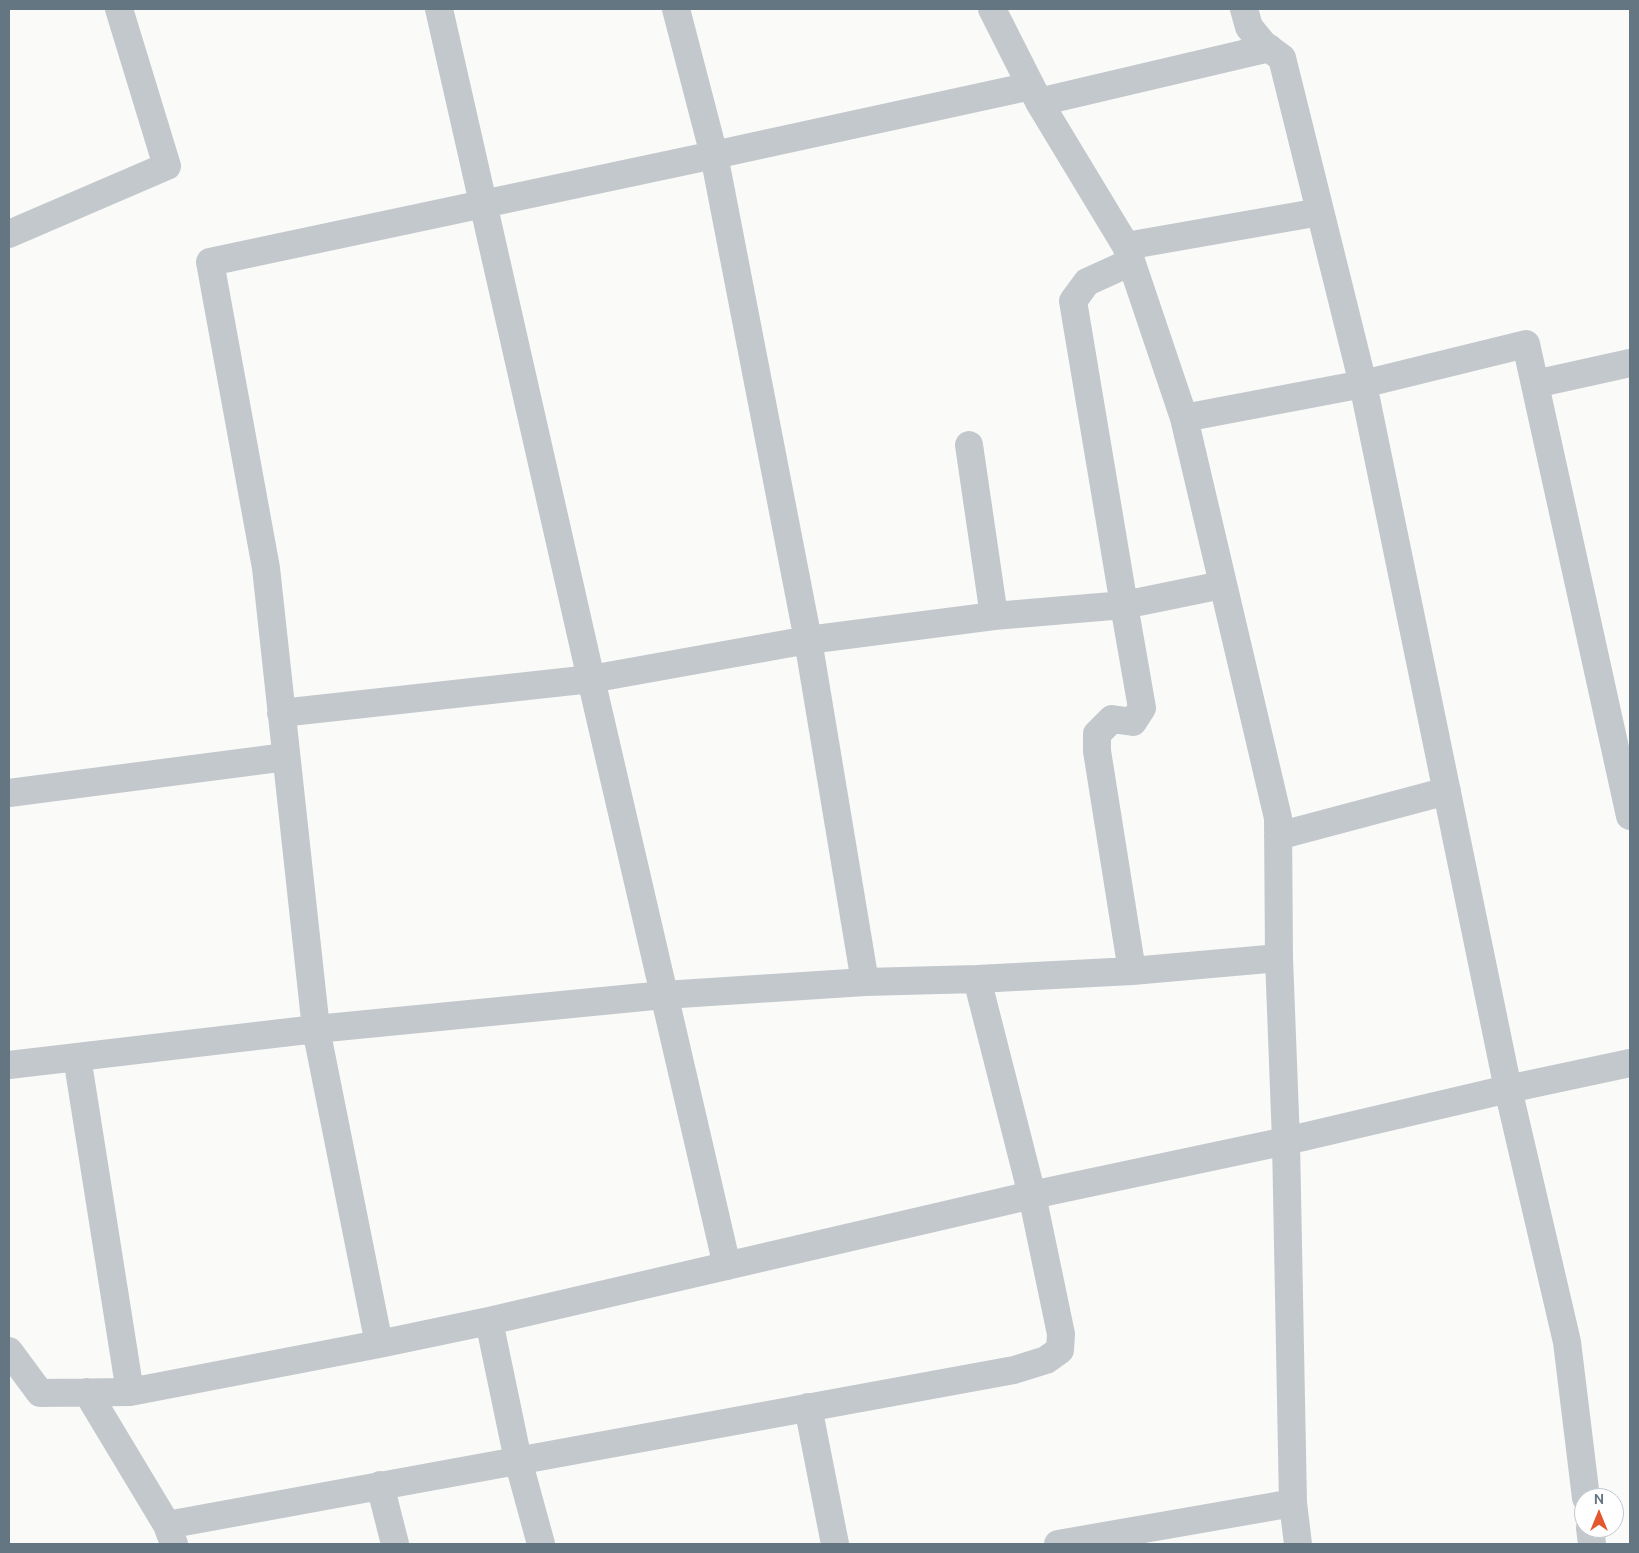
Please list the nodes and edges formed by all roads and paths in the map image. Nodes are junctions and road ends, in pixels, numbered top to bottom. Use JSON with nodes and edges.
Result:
{"nodes":[{"id":1,"x":119,"y":9,"type":"edge"},
{"id":2,"x":439,"y":9,"type":"edge"},
{"id":3,"x":676,"y":9,"type":"edge"},
{"id":4,"x":992,"y":9,"type":"edge"},
{"id":5,"x":1244,"y":9,"type":"edge"},
{"id":6,"x":1269,"y":48,"type":"junction"},
{"id":7,"x":1035,"y":94,"type":"junction"},
{"id":8,"x":714,"y":155,"type":"junction"},
{"id":9,"x":482,"y":204,"type":"junction"},
{"id":10,"x":1320,"y":212,"type":"junction"},
{"id":11,"x":9,"y":234,"type":"edge"},
{"id":12,"x":1129,"y":254,"type":"junction"},
{"id":13,"x":1630,"y":363,"type":"edge"},
{"id":14,"x":1363,"y":384,"type":"junction"},
{"id":15,"x":1536,"y":384,"type":"junction"},
{"id":16,"x":1184,"y":418,"type":"junction"},
{"id":17,"x":969,"y":445,"type":"dead end"},
{"id":18,"x":1222,"y":585,"type":"junction"},
{"id":19,"x":1124,"y":605,"type":"junction"},
{"id":20,"x":994,"y":616,"type":"junction"},
{"id":21,"x":808,"y":640,"type":"junction"},
{"id":22,"x":591,"y":679,"type":"junction"},
{"id":23,"x":281,"y":713,"type":"junction"},
{"id":24,"x":286,"y":757,"type":"junction"},
{"id":25,"x":1447,"y":791,"type":"junction"},
{"id":26,"x":9,"y":794,"type":"edge"},
{"id":27,"x":1630,"y":816,"type":"edge"},
{"id":28,"x":1278,"y":836,"type":"junction"},
{"id":29,"x":1278,"y":958,"type":"junction"},
{"id":30,"x":1132,"y":971,"type":"junction"},
{"id":31,"x":977,"y":979,"type":"junction"},
{"id":32,"x":865,"y":982,"type":"junction"},
{"id":33,"x":664,"y":995,"type":"junction"},
{"id":34,"x":316,"y":1029,"type":"junction"},
{"id":35,"x":77,"y":1057,"type":"junction"},
{"id":36,"x":1630,"y":1063,"type":"edge"},
{"id":37,"x":9,"y":1065,"type":"edge"},
{"id":38,"x":1508,"y":1089,"type":"junction"},
{"id":39,"x":1286,"y":1141,"type":"junction"},
{"id":40,"x":1032,"y":1195,"type":"junction"},
{"id":41,"x":728,"y":1266,"type":"junction"},
{"id":42,"x":489,"y":1321,"type":"junction"},
{"id":43,"x":379,"y":1344,"type":"junction"},
{"id":44,"x":9,"y":1351,"type":"edge"},
{"id":45,"x":87,"y":1392,"type":"junction"},
{"id":46,"x":130,"y":1392,"type":"junction"},
{"id":47,"x":808,"y":1407,"type":"junction"},
{"id":48,"x":518,"y":1460,"type":"junction"},
{"id":49,"x":380,"y":1485,"type":"junction"},
{"id":50,"x":1585,"y":1488,"type":"edge"},
{"id":51,"x":1293,"y":1503,"type":"junction"},
{"id":52,"x":171,"y":1534,"type":"edge"},
{"id":53,"x":395,"y":1544,"type":"edge"},
{"id":54,"x":541,"y":1544,"type":"edge"},
{"id":55,"x":835,"y":1544,"type":"edge"},
{"id":56,"x":1058,"y":1544,"type":"edge"},
{"id":57,"x":1298,"y":1544,"type":"edge"}],
"edges":[{"from":1,"to":11,"type":"street"},
{"from":2,"to":9,"type":"street"},
{"from":3,"to":8,"type":"street"},
{"from":4,"to":7,"type":"street"},
{"from":5,"to":6,"type":"street"},
{"from":6,"to":7,"type":"street"},
{"from":6,"to":10,"type":"street"},
{"from":7,"to":8,"type":"street"},
{"from":7,"to":12,"type":"street"},
{"from":8,"to":9,"type":"street"},
{"from":8,"to":21,"type":"street"},
{"from":9,"to":22,"type":"street"},
{"from":9,"to":23,"type":"street"},
{"from":10,"to":12,"type":"street"},
{"from":10,"to":14,"type":"street"},
{"from":12,"to":16,"type":"street"},
{"from":12,"to":19,"type":"street"},
{"from":13,"to":15,"type":"street"},
{"from":14,"to":15,"type":"street"},
{"from":14,"to":16,"type":"street"},
{"from":14,"to":25,"type":"street"},
{"from":15,"to":27,"type":"street"},
{"from":16,"to":18,"type":"street"},
{"from":17,"to":20,"type":"street"},
{"from":18,"to":19,"type":"street"},
{"from":18,"to":28,"type":"street"},
{"from":19,"to":20,"type":"street"},
{"from":19,"to":30,"type":"street"},
{"from":20,"to":21,"type":"street"},
{"from":21,"to":22,"type":"street"},
{"from":21,"to":32,"type":"street"},
{"from":22,"to":23,"type":"street"},
{"from":22,"to":33,"type":"street"},
{"from":23,"to":24,"type":"street"},
{"from":24,"to":26,"type":"street"},
{"from":24,"to":34,"type":"street"},
{"from":25,"to":28,"type":"street"},
{"from":25,"to":38,"type":"street"},
{"from":28,"to":29,"type":"street"},
{"from":29,"to":30,"type":"street"},
{"from":29,"to":39,"type":"street"},
{"from":30,"to":31,"type":"street"},
{"from":31,"to":32,"type":"street"},
{"from":31,"to":40,"type":"street"},
{"from":32,"to":33,"type":"street"},
{"from":33,"to":34,"type":"street"},
{"from":33,"to":41,"type":"street"},
{"from":34,"to":35,"type":"street"},
{"from":34,"to":43,"type":"street"},
{"from":35,"to":37,"type":"street"},
{"from":35,"to":46,"type":"street"},
{"from":36,"to":38,"type":"street"},
{"from":38,"to":39,"type":"street"},
{"from":38,"to":50,"type":"street"},
{"from":39,"to":40,"type":"street"},
{"from":39,"to":51,"type":"street"},
{"from":40,"to":41,"type":"street"},
{"from":40,"to":47,"type":"street"},
{"from":41,"to":42,"type":"street"},
{"from":42,"to":43,"type":"street"},
{"from":42,"to":48,"type":"street"},
{"from":43,"to":46,"type":"street"},
{"from":44,"to":45,"type":"street"},
{"from":45,"to":46,"type":"street"},
{"from":45,"to":52,"type":"street"},
{"from":47,"to":48,"type":"street"},
{"from":47,"to":55,"type":"street"},
{"from":48,"to":49,"type":"street"},
{"from":48,"to":54,"type":"street"},
{"from":49,"to":52,"type":"street"},
{"from":49,"to":53,"type":"street"},
{"from":51,"to":56,"type":"street"},
{"from":51,"to":57,"type":"street"}]}
